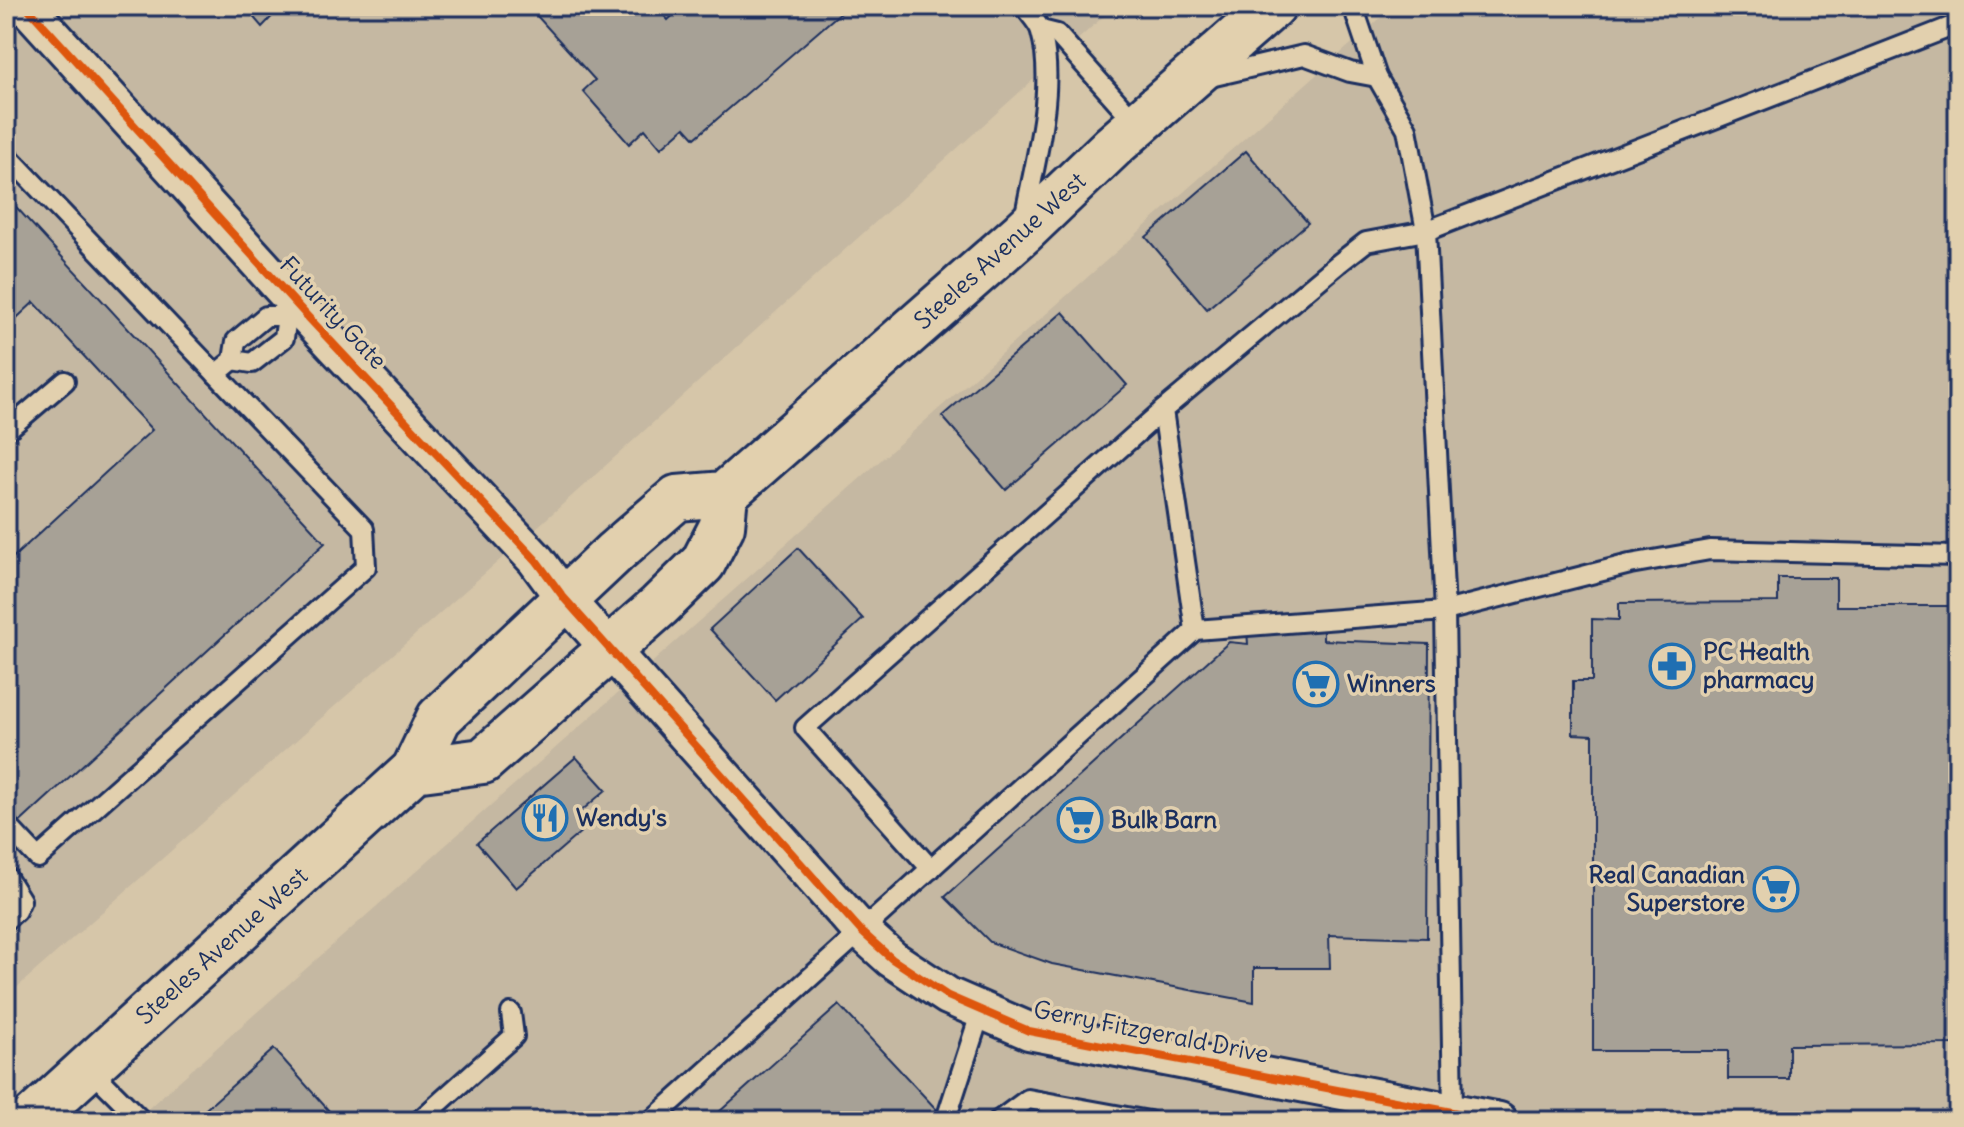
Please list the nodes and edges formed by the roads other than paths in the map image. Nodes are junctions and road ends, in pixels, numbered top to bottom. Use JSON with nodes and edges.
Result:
{"nodes":[{"id":1,"x":26,"y":6,"type":"edge"},
{"id":2,"x":1024,"y":6,"type":"edge"},
{"id":3,"x":1273,"y":6,"type":"edge"},
{"id":4,"x":1353,"y":6,"type":"edge"},
{"id":5,"x":1958,"y":24,"type":"edge"},
{"id":6,"x":1041,"y":30,"type":"junction"},
{"id":7,"x":1377,"y":77,"type":"junction"},
{"id":8,"x":1183,"y":83,"type":"junction"},
{"id":9,"x":1137,"y":125,"type":"junction"},
{"id":10,"x":6,"y":154,"type":"edge"},
{"id":11,"x":1426,"y":231,"type":"junction"},
{"id":12,"x":1022,"y":233,"type":"junction"},
{"id":13,"x":292,"y":311,"type":"junction"},
{"id":14,"x":233,"y":360,"type":"junction"},
{"id":15,"x":216,"y":374,"type":"junction"},
{"id":16,"x":65,"y":381,"type":"dead end"},
{"id":17,"x":1163,"y":410,"type":"junction"},
{"id":18,"x":6,"y":431,"type":"edge"},
{"id":19,"x":725,"y":494,"type":"junction"},
{"id":20,"x":1958,"y":556,"type":"edge"},
{"id":21,"x":564,"y":598,"type":"junction"},
{"id":22,"x":1445,"y":611,"type":"junction"},
{"id":23,"x":1195,"y":630,"type":"junction"},
{"id":24,"x":608,"y":649,"type":"junction"},
{"id":25,"x":414,"y":770,"type":"junction"},
{"id":26,"x":6,"y":824,"type":"edge"},
{"id":27,"x":931,"y":869,"type":"junction"},
{"id":28,"x":6,"y":876,"type":"edge"},
{"id":29,"x":6,"y":920,"type":"edge"},
{"id":30,"x":862,"y":932,"type":"junction"},
{"id":31,"x":981,"y":1011,"type":"junction"},
{"id":32,"x":511,"y":1013,"type":"dead end"},
{"id":33,"x":89,"y":1068,"type":"junction"},
{"id":34,"x":1453,"y":1112,"type":"junction"},
{"id":35,"x":30,"y":1121,"type":"edge"},
{"id":36,"x":142,"y":1121,"type":"edge"},
{"id":37,"x":419,"y":1121,"type":"edge"},
{"id":38,"x":651,"y":1121,"type":"edge"},
{"id":39,"x":942,"y":1121,"type":"edge"},
{"id":40,"x":998,"y":1121,"type":"edge"},
{"id":41,"x":1149,"y":1121,"type":"edge"},
{"id":42,"x":1499,"y":1121,"type":"edge"}],
"edges":[{"from":1,"to":13,"type":"street","name":"Futurity Gate"},
{"from":2,"to":6,"type":"lane"},
{"from":3,"to":8,"type":"main road","name":"Steeles Avenue West"},
{"from":4,"to":7,"type":"lane"},
{"from":5,"to":11,"type":"lane"},
{"from":6,"to":9,"type":"lane"},
{"from":6,"to":12,"type":"lane"},
{"from":7,"to":8,"type":"lane"},
{"from":7,"to":11,"type":"lane"},
{"from":8,"to":9,"type":"main road","name":"Steeles Avenue West"},
{"from":9,"to":12,"type":"main road","name":"Steeles Avenue West"},
{"from":10,"to":15,"type":"lane"},
{"from":11,"to":17,"type":"lane"},
{"from":11,"to":22,"type":"lane"},
{"from":12,"to":19,"type":"main road","name":"Steeles Avenue West"},
{"from":13,"to":14,"type":"lane"},
{"from":13,"to":14,"type":"lane"},
{"from":13,"to":21,"type":"street","name":"Futurity Gate"},
{"from":14,"to":15,"type":"lane"},
{"from":15,"to":26,"type":"lane"},
{"from":16,"to":18,"type":"lane"},
{"from":17,"to":23,"type":"lane"},
{"from":17,"to":27,"type":"lane"},
{"from":19,"to":21,"type":"main road","name":"Steeles Avenue West"},
{"from":19,"to":24,"type":"main road"},
{"from":20,"to":22,"type":"lane"},
{"from":21,"to":24,"type":"street","name":"Futurity Gate"},
{"from":21,"to":25,"type":"main road","name":"Steeles Avenue West"},
{"from":22,"to":23,"type":"lane"},
{"from":22,"to":34,"type":"lane"},
{"from":23,"to":27,"type":"lane"},
{"from":24,"to":25,"type":"main road"},
{"from":24,"to":30,"type":"street","name":"Gerry Fitzgerald Drive"},
{"from":25,"to":33,"type":"main road","name":"Steeles Avenue West"},
{"from":27,"to":30,"type":"lane"},
{"from":28,"to":29,"type":"lane"},
{"from":30,"to":31,"type":"street","name":"Gerry Fitzgerald Drive"},
{"from":30,"to":38,"type":"lane"},
{"from":31,"to":34,"type":"street","name":"Gerry Fitzgerald Drive"},
{"from":31,"to":39,"type":"lane"},
{"from":32,"to":37,"type":"lane"},
{"from":33,"to":35,"type":"main road","name":"Steeles Avenue West"},
{"from":33,"to":36,"type":"lane"},
{"from":34,"to":42,"type":"street","name":"Gerry Fitzgerald Drive"},
{"from":40,"to":41,"type":"lane"}]}
